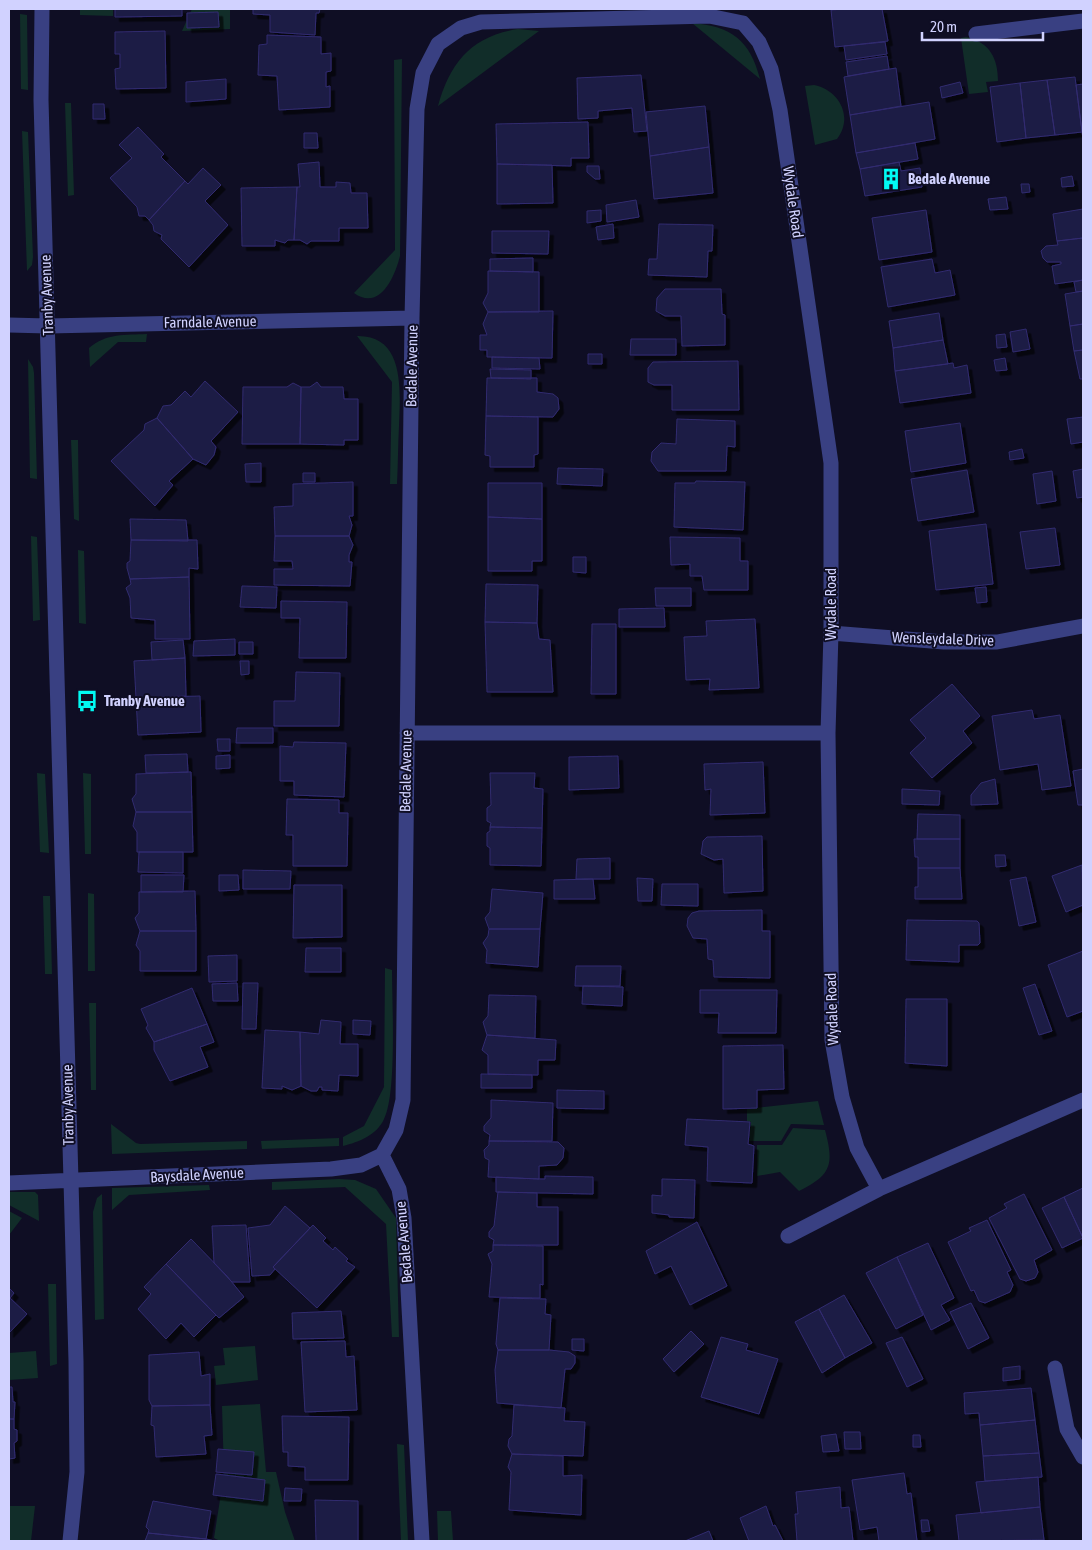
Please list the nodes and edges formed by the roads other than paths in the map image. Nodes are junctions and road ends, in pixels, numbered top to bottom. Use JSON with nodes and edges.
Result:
{"nodes":[{"id":1,"x":42,"y":9,"type":"edge"},
{"id":2,"x":744,"y":16,"type":"edge"},
{"id":3,"x":1083,"y":21,"type":"edge"},
{"id":4,"x":976,"y":34,"type":"dead end"},
{"id":5,"x":412,"y":318,"type":"junction"},
{"id":6,"x":9,"y":325,"type":"edge"},
{"id":7,"x":48,"y":326,"type":"junction"},
{"id":8,"x":1083,"y":626,"type":"edge"},
{"id":9,"x":831,"y":633,"type":"junction"},
{"id":10,"x":406,"y":732,"type":"junction"},
{"id":11,"x":828,"y":733,"type":"junction"},
{"id":12,"x":1083,"y":1100,"type":"edge"},
{"id":13,"x":382,"y":1154,"type":"junction"},
{"id":14,"x":70,"y":1180,"type":"junction"},
{"id":15,"x":9,"y":1183,"type":"edge"},
{"id":16,"x":879,"y":1189,"type":"junction"},
{"id":17,"x":788,"y":1236,"type":"dead end"},
{"id":18,"x":1055,"y":1368,"type":"dead end"},
{"id":19,"x":1083,"y":1457,"type":"edge"},
{"id":20,"x":70,"y":1541,"type":"edge"},
{"id":21,"x":422,"y":1541,"type":"edge"}],
"edges":[{"from":1,"to":7,"type":"street","name":"Tranby Avenue"},
{"from":2,"to":5,"type":"street","name":"Bedale Avenue"},
{"from":2,"to":9,"type":"street","name":"Wydale Road"},
{"from":3,"to":4,"type":"street"},
{"from":5,"to":7,"type":"street","name":"Farndale Avenue"},
{"from":5,"to":10,"type":"street","name":"Bedale Avenue"},
{"from":6,"to":7,"type":"street","name":"Farndale Avenue"},
{"from":7,"to":14,"type":"street","name":"Tranby Avenue"},
{"from":8,"to":9,"type":"street","name":"Wensleydale Drive"},
{"from":9,"to":11,"type":"street","name":"Wydale Road"},
{"from":10,"to":11,"type":"street"},
{"from":10,"to":13,"type":"street","name":"Bedale Avenue"},
{"from":11,"to":16,"type":"street","name":"Wydale Road"},
{"from":12,"to":16,"type":"street"},
{"from":13,"to":14,"type":"street","name":"Baysdale Avenue"},
{"from":13,"to":21,"type":"street","name":"Bedale Avenue"},
{"from":14,"to":15,"type":"street","name":"Baysdale Avenue"},
{"from":14,"to":20,"type":"street","name":"Tranby Avenue"},
{"from":16,"to":17,"type":"street"},
{"from":18,"to":19,"type":"street"}]}
